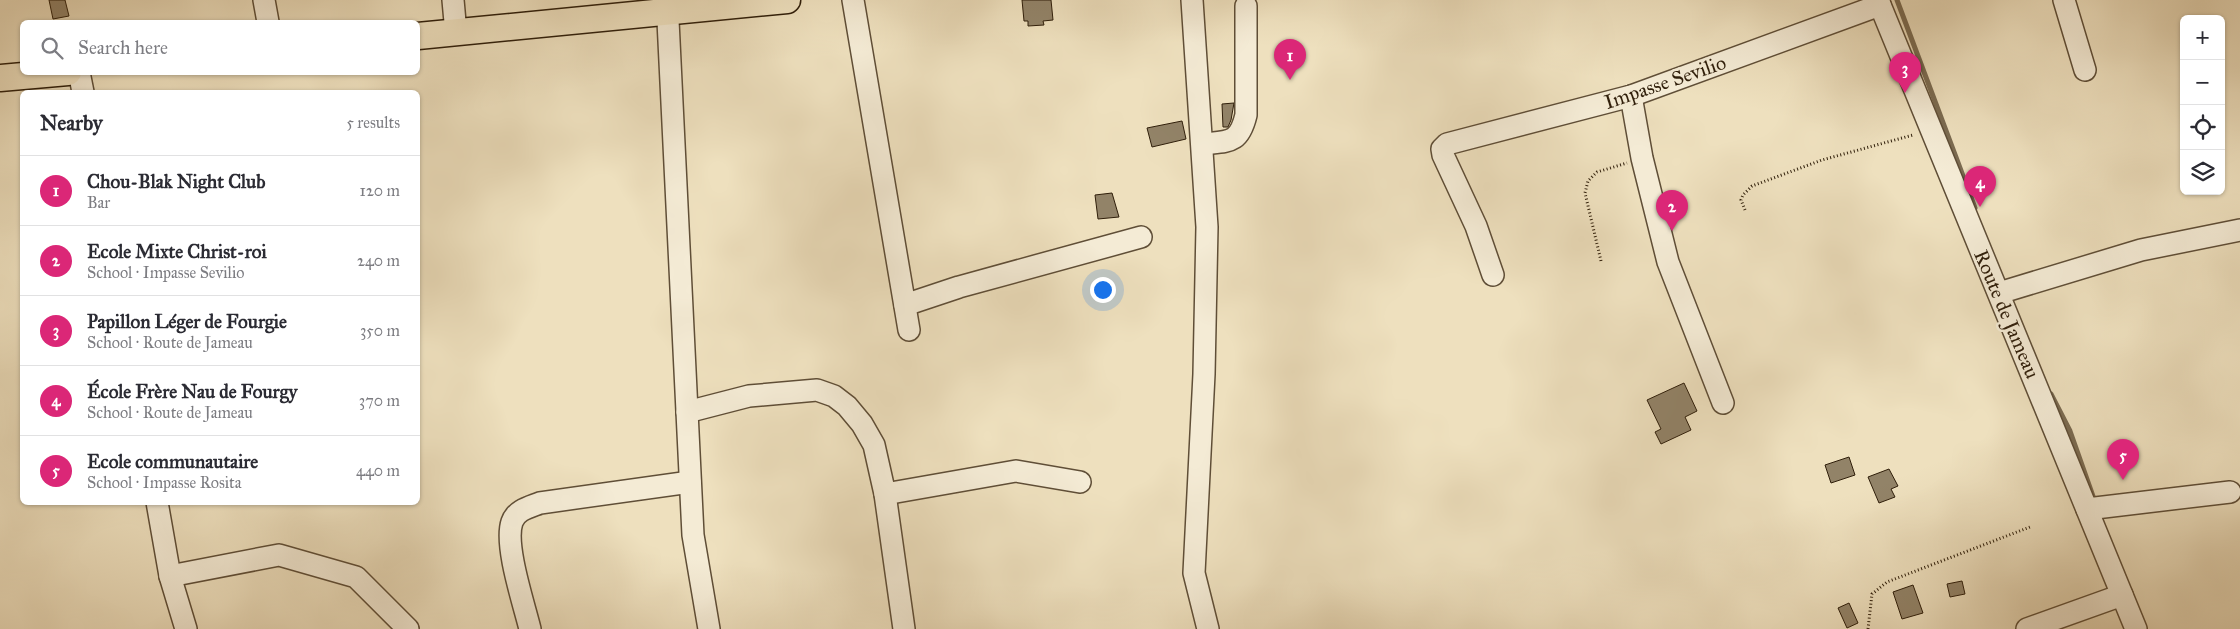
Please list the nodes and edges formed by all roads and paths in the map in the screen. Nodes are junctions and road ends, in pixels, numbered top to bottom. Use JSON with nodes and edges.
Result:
{"nodes":[{"id":1,"x":264,"y":0,"type":"edge"},
{"id":2,"x":453,"y":0,"type":"edge"},
{"id":3,"x":787,"y":0,"type":"edge"},
{"id":4,"x":852,"y":0,"type":"edge"},
{"id":5,"x":1192,"y":0,"type":"edge"},
{"id":6,"x":2064,"y":0,"type":"edge"},
{"id":7,"x":1879,"y":3,"type":"edge"},
{"id":8,"x":667,"y":6,"type":"edge"},
{"id":9,"x":1246,"y":6,"type":"dead end"},
{"id":10,"x":268,"y":20,"type":"edge"},
{"id":11,"x":456,"y":33,"type":"junction"},
{"id":12,"x":420,"y":36,"type":"edge"},
{"id":13,"x":2085,"y":70,"type":"dead end"},
{"id":14,"x":34,"y":75,"type":"edge"},
{"id":15,"x":80,"y":75,"type":"edge"},
{"id":16,"x":0,"y":78,"type":"edge"},
{"id":17,"x":83,"y":90,"type":"edge"},
{"id":18,"x":1632,"y":96,"type":"junction"},
{"id":19,"x":1931,"y":130,"type":"junction"},
{"id":20,"x":1203,"y":144,"type":"junction"},
{"id":21,"x":1642,"y":158,"type":"junction"},
{"id":22,"x":1744,"y":210,"type":"dead end"},
{"id":23,"x":2240,"y":230,"type":"edge"},
{"id":24,"x":1141,"y":237,"type":"dead end"},
{"id":25,"x":1601,"y":261,"type":"dead end"},
{"id":26,"x":1493,"y":274,"type":"dead end"},
{"id":27,"x":1999,"y":292,"type":"junction"},
{"id":28,"x":905,"y":305,"type":"junction"},
{"id":29,"x":909,"y":330,"type":"dead end"},
{"id":30,"x":1723,"y":403,"type":"dead end"},
{"id":31,"x":687,"y":412,"type":"junction"},
{"id":32,"x":690,"y":482,"type":"junction"},
{"id":33,"x":1080,"y":482,"type":"dead end"},
{"id":34,"x":2230,"y":492,"type":"dead end"},
{"id":35,"x":885,"y":494,"type":"junction"},
{"id":36,"x":157,"y":505,"type":"edge"},
{"id":37,"x":2087,"y":509,"type":"junction"},
{"id":38,"x":2030,"y":527,"type":"dead end"},
{"id":39,"x":170,"y":576,"type":"junction"},
{"id":40,"x":2122,"y":595,"type":"junction"},
{"id":41,"x":186,"y":629,"type":"edge"},
{"id":42,"x":408,"y":629,"type":"edge"},
{"id":43,"x":530,"y":629,"type":"edge"},
{"id":44,"x":709,"y":629,"type":"edge"},
{"id":45,"x":904,"y":629,"type":"edge"},
{"id":46,"x":1208,"y":629,"type":"edge"},
{"id":47,"x":1868,"y":629,"type":"edge"},
{"id":48,"x":2027,"y":629,"type":"edge"},
{"id":49,"x":2136,"y":629,"type":"edge"}],
"edges":[{"from":1,"to":10,"type":"street"},
{"from":2,"to":11,"type":"street"},
{"from":3,"to":8,"type":"main road"},
{"from":4,"to":28,"type":"street"},
{"from":5,"to":20,"type":"street"},
{"from":6,"to":13,"type":"street"},
{"from":7,"to":18,"type":"street","name":"Impasse Sevilio"},
{"from":7,"to":19,"type":"street","name":"Route de Jameau"},
{"from":8,"to":11,"type":"main road"},
{"from":8,"to":31,"type":"street"},
{"from":9,"to":20,"type":"street"},
{"from":11,"to":12,"type":"main road"},
{"from":14,"to":16,"type":"main road"},
{"from":15,"to":17,"type":"street"},
{"from":18,"to":21,"type":"street"},
{"from":18,"to":26,"type":"street","name":"Impasse Sevilio"},
{"from":19,"to":22,"type":"path"},
{"from":19,"to":27,"type":"street","name":"Route de Jameau"},
{"from":20,"to":46,"type":"street"},
{"from":21,"to":25,"type":"path"},
{"from":21,"to":30,"type":"street"},
{"from":23,"to":27,"type":"street"},
{"from":24,"to":28,"type":"street"},
{"from":27,"to":37,"type":"street","name":"Route de Jameau"},
{"from":28,"to":29,"type":"street"},
{"from":31,"to":32,"type":"street"},
{"from":31,"to":35,"type":"street"},
{"from":32,"to":43,"type":"street"},
{"from":32,"to":44,"type":"street"},
{"from":33,"to":35,"type":"street"},
{"from":34,"to":37,"type":"street"},
{"from":35,"to":45,"type":"street"},
{"from":36,"to":39,"type":"street"},
{"from":37,"to":40,"type":"street","name":"Route de Jameau"},
{"from":38,"to":47,"type":"path"},
{"from":39,"to":41,"type":"street"},
{"from":39,"to":42,"type":"street"},
{"from":40,"to":48,"type":"street"},
{"from":40,"to":49,"type":"street","name":"Route de Jameau"}]}
